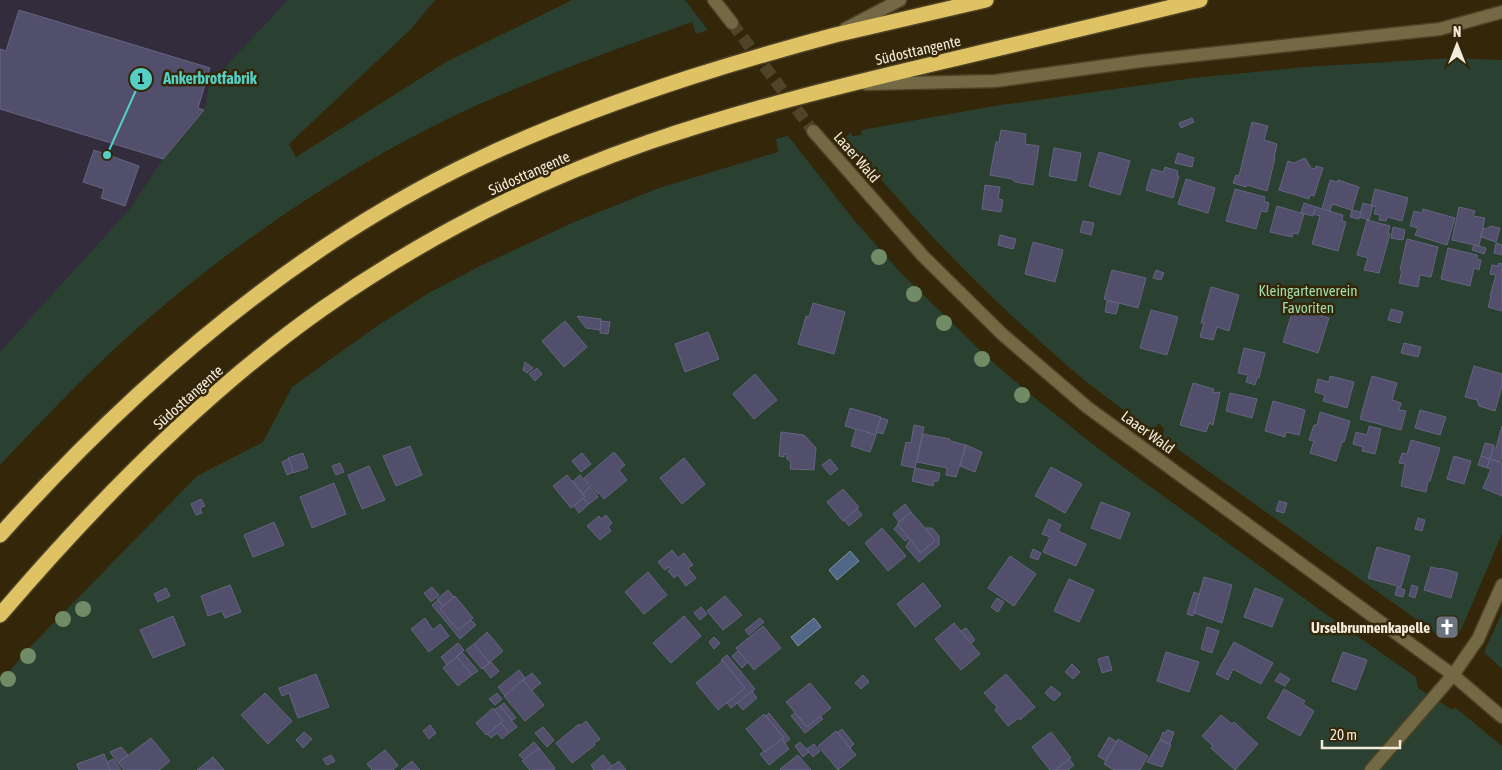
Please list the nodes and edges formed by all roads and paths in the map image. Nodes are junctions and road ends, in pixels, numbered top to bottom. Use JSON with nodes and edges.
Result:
{"nodes":[{"id":1,"x":714,"y":0,"type":"edge"},
{"id":2,"x":900,"y":0,"type":"edge"},
{"id":3,"x":986,"y":0,"type":"edge"},
{"id":4,"x":1200,"y":0,"type":"edge"},
{"id":5,"x":1502,"y":12,"type":"edge"},
{"id":6,"x":732,"y":23,"type":"tunnel mouth"},
{"id":7,"x":832,"y":36,"type":"junction"},
{"id":8,"x":846,"y":85,"type":"junction"},
{"id":9,"x":813,"y":131,"type":"tunnel mouth"},
{"id":10,"x":0,"y":536,"type":"edge"},
{"id":11,"x":1502,"y":585,"type":"edge"},
{"id":12,"x":0,"y":615,"type":"edge"},
{"id":13,"x":1453,"y":675,"type":"junction"},
{"id":14,"x":1502,"y":717,"type":"edge"},
{"id":15,"x":1371,"y":770,"type":"edge"}],
"edges":[{"from":1,"to":6,"type":"street"},
{"from":2,"to":7,"type":"street"},
{"from":3,"to":7,"type":"highway"},
{"from":4,"to":8,"type":"highway","name":"Südosttangente"},
{"from":5,"to":8,"type":"street"},
{"from":7,"to":10,"type":"highway"},
{"from":8,"to":12,"type":"highway","name":"Südosttangente"},
{"from":9,"to":13,"type":"street","name":"Laaer Wald"},
{"from":11,"to":13,"type":"street"},
{"from":13,"to":14,"type":"street","name":"Laaer Wald"},
{"from":13,"to":15,"type":"street"}]}
